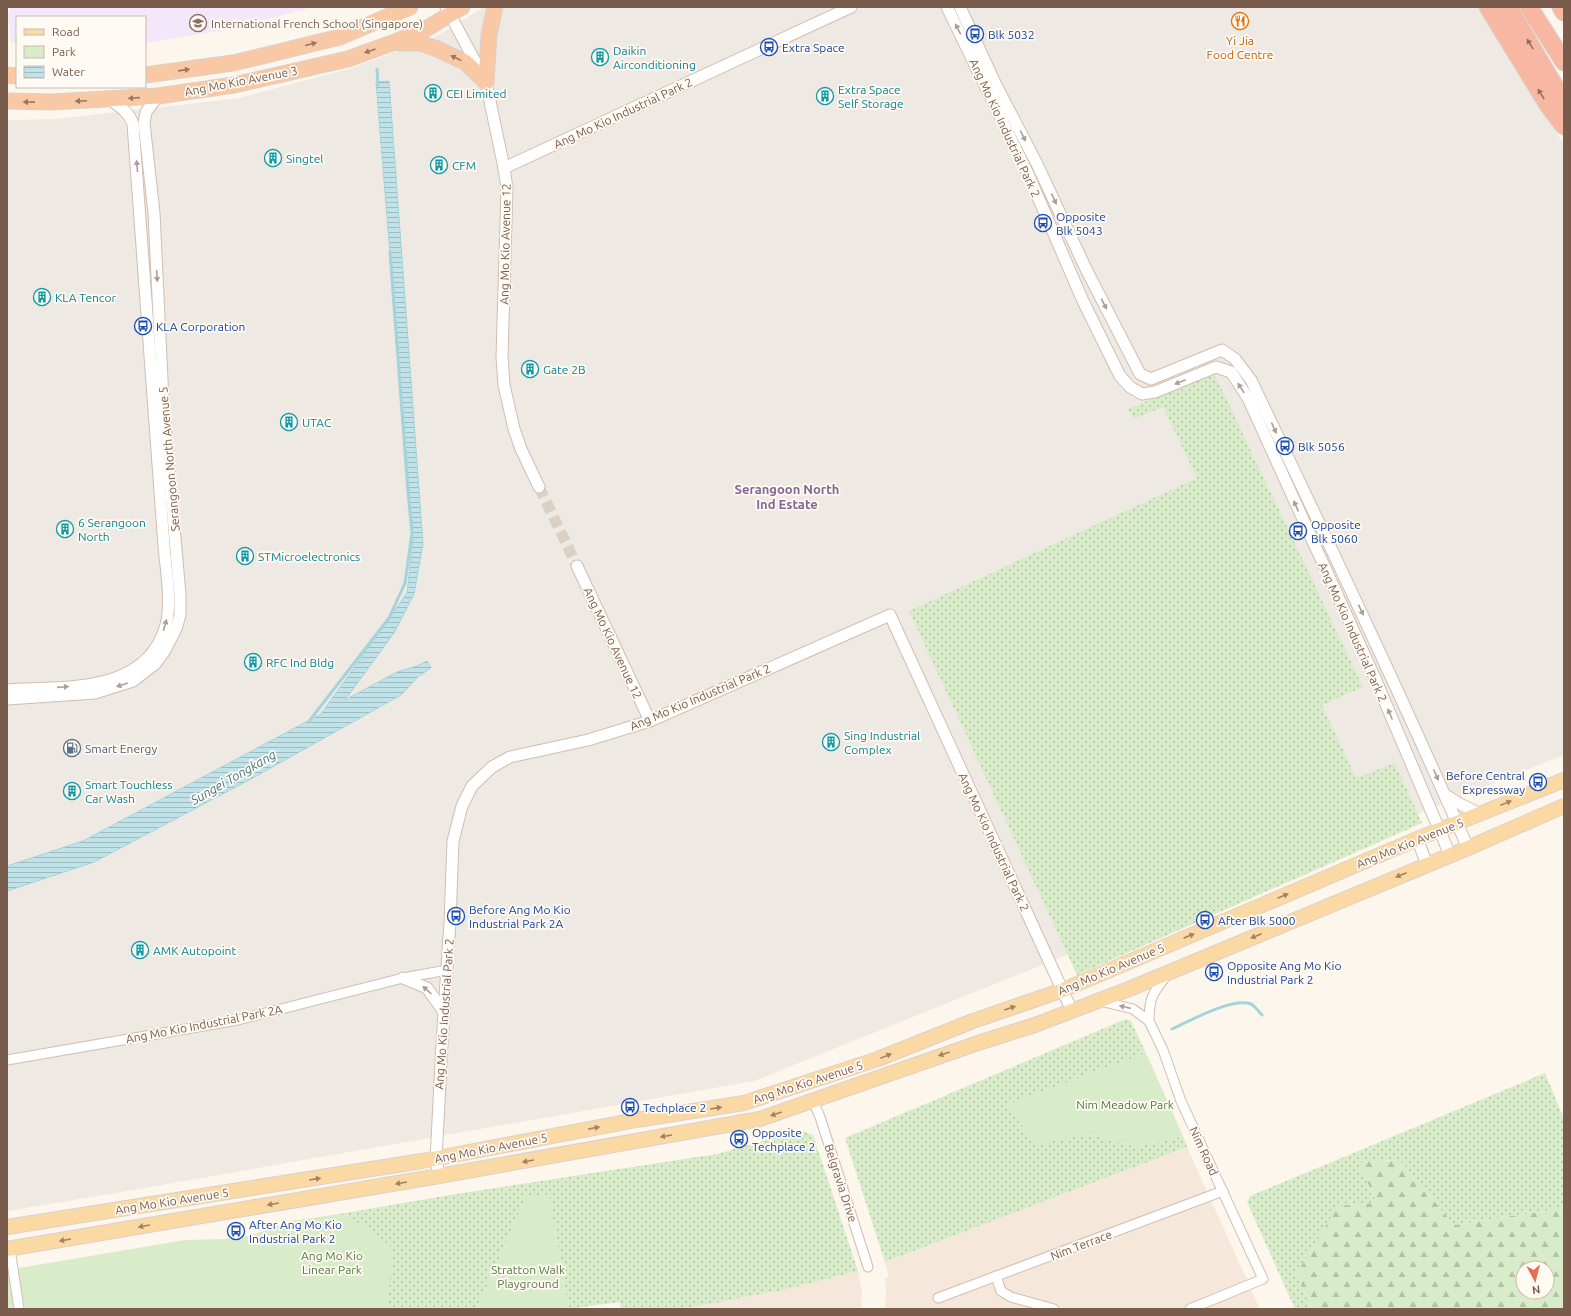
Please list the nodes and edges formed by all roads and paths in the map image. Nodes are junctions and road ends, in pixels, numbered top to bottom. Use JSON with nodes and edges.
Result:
{"nodes":[{"id":1,"x":410,"y":7,"type":"edge"},
{"id":2,"x":495,"y":7,"type":"edge"},
{"id":3,"x":851,"y":7,"type":"edge"},
{"id":4,"x":947,"y":7,"type":"edge"},
{"id":5,"x":960,"y":7,"type":"edge"},
{"id":6,"x":1488,"y":7,"type":"edge"},
{"id":7,"x":1508,"y":7,"type":"edge"},
{"id":8,"x":1529,"y":7,"type":"edge"},
{"id":9,"x":1561,"y":7,"type":"edge"},
{"id":10,"x":453,"y":9,"type":"edge"},
{"id":11,"x":1564,"y":12,"type":"edge"},
{"id":12,"x":392,"y":43,"type":"junction"},
{"id":13,"x":1564,"y":62,"type":"edge"},
{"id":14,"x":146,"y":75,"type":"edge"},
{"id":15,"x":486,"y":82,"type":"junction"},
{"id":16,"x":158,"y":96,"type":"junction"},
{"id":17,"x":111,"y":100,"type":"junction"},
{"id":18,"x":7,"y":101,"type":"edge"},
{"id":19,"x":1564,"y":102,"type":"edge"},
{"id":20,"x":1564,"y":126,"type":"edge"},
{"id":21,"x":504,"y":168,"type":"junction"},
{"id":22,"x":539,"y":488,"type":"tunnel mouth"},
{"id":23,"x":577,"y":566,"type":"tunnel mouth"},
{"id":24,"x":7,"y":690,"type":"edge"},
{"id":25,"x":7,"y":699,"type":"edge"},
{"id":26,"x":650,"y":721,"type":"junction"},
{"id":27,"x":1564,"y":780,"type":"edge"},
{"id":28,"x":1445,"y":794,"type":"junction"},
{"id":29,"x":1564,"y":806,"type":"edge"},
{"id":30,"x":1480,"y":814,"type":"junction"},
{"id":31,"x":1457,"y":822,"type":"junction"},
{"id":32,"x":1438,"y":831,"type":"junction"},
{"id":33,"x":1417,"y":839,"type":"junction"},
{"id":34,"x":1468,"y":848,"type":"junction"},
{"id":35,"x":1450,"y":855,"type":"junction"},
{"id":36,"x":1427,"y":864,"type":"junction"},
{"id":37,"x":447,"y":970,"type":"junction"},
{"id":38,"x":1168,"y":973,"type":"junction"},
{"id":39,"x":403,"y":978,"type":"junction"},
{"id":40,"x":1063,"y":990,"type":"junction"},
{"id":41,"x":1100,"y":1001,"type":"junction"},
{"id":42,"x":1072,"y":1011,"type":"junction"},
{"id":43,"x":444,"y":1012,"type":"junction"},
{"id":44,"x":1148,"y":1021,"type":"junction"},
{"id":45,"x":7,"y":1060,"type":"edge"},
{"id":46,"x":813,"y":1101,"type":"junction"},
{"id":47,"x":436,"y":1159,"type":"junction"},
{"id":48,"x":439,"y":1176,"type":"junction"},
{"id":49,"x":1223,"y":1191,"type":"junction"},
{"id":50,"x":86,"y":1214,"type":"junction"},
{"id":51,"x":7,"y":1227,"type":"edge"},
{"id":52,"x":103,"y":1233,"type":"junction"},
{"id":53,"x":8,"y":1249,"type":"edge"},
{"id":54,"x":868,"y":1267,"type":"dead end"},
{"id":55,"x":996,"y":1276,"type":"junction"},
{"id":56,"x":938,"y":1298,"type":"dead end"},
{"id":57,"x":19,"y":1309,"type":"edge"},
{"id":58,"x":1054,"y":1309,"type":"edge"},
{"id":59,"x":1190,"y":1309,"type":"edge"}],
"edges":[{"from":14,"to":1,"type":"highway","name":"Ang Mo Kio Avenue 3","one_way":true},
{"from":2,"to":15,"type":"highway"},
{"from":3,"to":21,"type":"street","name":"Ang Mo Kio Industrial Park 2"},
{"from":32,"to":4,"type":"street","name":"Ang Mo Kio Industrial Park 2","one_way":true},
{"from":5,"to":28,"type":"street","name":"Ang Mo Kio Industrial Park 2","one_way":true},
{"from":20,"to":6,"type":"highway","one_way":true},
{"from":19,"to":7,"type":"highway","one_way":true},
{"from":8,"to":13,"type":"highway"},
{"from":9,"to":11,"type":"highway"},
{"from":10,"to":12,"type":"highway","name":"Ang Mo Kio Avenue 3"},
{"from":10,"to":15,"type":"street","name":"Ang Mo Kio Avenue 12"},
{"from":15,"to":12,"type":"highway","one_way":true},
{"from":12,"to":16,"type":"highway","name":"Ang Mo Kio Avenue 3","one_way":true},
{"from":15,"to":21,"type":"street","name":"Ang Mo Kio Avenue 12"},
{"from":16,"to":17,"type":"highway","name":"Ang Mo Kio Avenue 3","one_way":true},
{"from":16,"to":25,"type":"street","name":"Serangoon North Avenue 5","one_way":true},
{"from":17,"to":18,"type":"highway","name":"Ang Mo Kio Avenue 3","one_way":true},
{"from":24,"to":17,"type":"street","name":"Serangoon North Avenue 5","one_way":true},
{"from":21,"to":22,"type":"street","name":"Ang Mo Kio Avenue 12"},
{"from":23,"to":26,"type":"street","name":"Ang Mo Kio Avenue 12"},
{"from":26,"to":37,"type":"street","name":"Ang Mo Kio Industrial Park 2"},
{"from":26,"to":40,"type":"street","name":"Ang Mo Kio Industrial Park 2"},
{"from":30,"to":27,"type":"main road","name":"Ang Mo Kio Avenue 5","one_way":true},
{"from":28,"to":30,"type":"street"},
{"from":28,"to":31,"type":"street","name":"Ang Mo Kio Industrial Park 2"},
{"from":29,"to":34,"type":"main road","name":"Ang Mo Kio Avenue 5"},
{"from":30,"to":31,"type":"main road","name":"Ang Mo Kio Avenue 5"},
{"from":31,"to":32,"type":"main road","name":"Ang Mo Kio Avenue 5"},
{"from":31,"to":34,"type":"street","name":"Ang Mo Kio Industrial Park 2"},
{"from":32,"to":33,"type":"main road","name":"Ang Mo Kio Avenue 5"},
{"from":32,"to":35,"type":"street","name":"Ang Mo Kio Industrial Park 2"},
{"from":33,"to":36,"type":"street"},
{"from":40,"to":33,"type":"main road","name":"Ang Mo Kio Avenue 5","one_way":true},
{"from":34,"to":35,"type":"main road","name":"Ang Mo Kio Avenue 5"},
{"from":35,"to":36,"type":"main road","name":"Ang Mo Kio Avenue 5"},
{"from":36,"to":38,"type":"main road","name":"Ang Mo Kio Avenue 5","one_way":true},
{"from":37,"to":39,"type":"street","name":"Ang Mo Kio Industrial Park 2A"},
{"from":37,"to":43,"type":"street","name":"Ang Mo Kio Industrial Park 2"},
{"from":38,"to":41,"type":"main road","name":"Ang Mo Kio Avenue 5"},
{"from":38,"to":44,"type":"street"},
{"from":43,"to":39,"type":"street","one_way":true},
{"from":39,"to":45,"type":"street","name":"Ang Mo Kio Industrial Park 2A"},
{"from":40,"to":42,"type":"street","name":"Ang Mo Kio Industrial Park 2"},
{"from":47,"to":40,"type":"main road","name":"Ang Mo Kio Avenue 5","one_way":true},
{"from":41,"to":42,"type":"main road","name":"Ang Mo Kio Avenue 5"},
{"from":44,"to":41,"type":"street","one_way":true},
{"from":42,"to":46,"type":"main road","name":"Ang Mo Kio Avenue 5","one_way":true},
{"from":43,"to":47,"type":"street","name":"Ang Mo Kio Industrial Park 2"},
{"from":44,"to":49,"type":"street","name":"Nim Road"},
{"from":46,"to":48,"type":"main road","name":"Ang Mo Kio Avenue 5","one_way":true},
{"from":46,"to":54,"type":"street","name":"Belgravia Drive"},
{"from":47,"to":48,"type":"street","name":"Ang Mo Kio Industrial Park 2"},
{"from":50,"to":47,"type":"main road","name":"Ang Mo Kio Avenue 5","one_way":true},
{"from":48,"to":52,"type":"main road","name":"Ang Mo Kio Avenue 5","one_way":true},
{"from":49,"to":55,"type":"street","name":"Nim Terrace"},
{"from":49,"to":59,"type":"street","name":"Nim Road"},
{"from":50,"to":51,"type":"main road","name":"Ang Mo Kio Avenue 5"},
{"from":50,"to":52,"type":"main road"},
{"from":52,"to":53,"type":"main road","name":"Ang Mo Kio Avenue 5","one_way":true},
{"from":53,"to":57,"type":"street"},
{"from":55,"to":56,"type":"street","name":"Nim Terrace"},
{"from":55,"to":58,"type":"street"}]}
